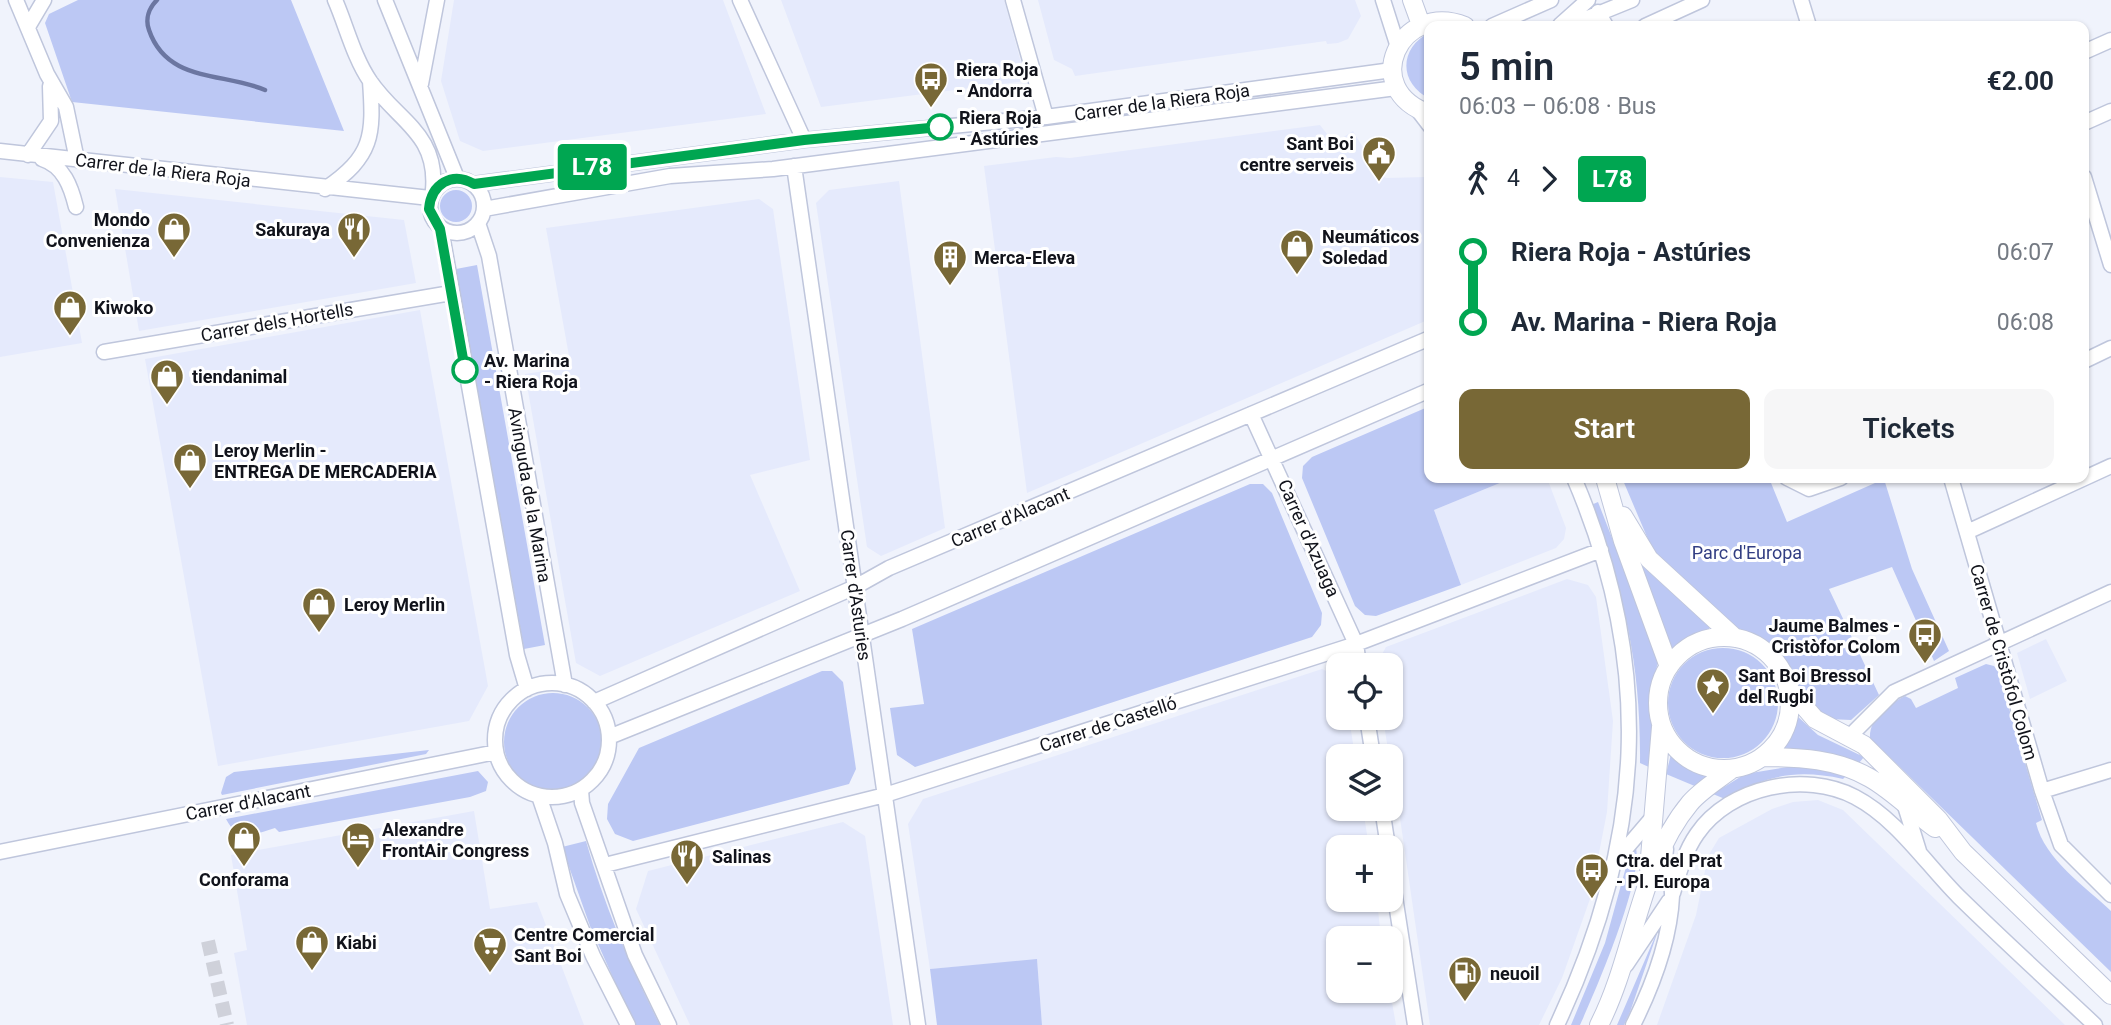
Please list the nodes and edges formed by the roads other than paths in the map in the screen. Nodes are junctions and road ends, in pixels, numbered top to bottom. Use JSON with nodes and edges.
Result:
{"nodes":[{"id":1,"x":16,"y":0,"type":"edge"},
{"id":2,"x":44,"y":0,"type":"edge"},
{"id":3,"x":335,"y":0,"type":"edge"},
{"id":4,"x":385,"y":0,"type":"edge"},
{"id":5,"x":438,"y":0,"type":"edge"},
{"id":6,"x":740,"y":0,"type":"edge"},
{"id":7,"x":1013,"y":0,"type":"edge"},
{"id":8,"x":1383,"y":0,"type":"edge"},
{"id":9,"x":1412,"y":0,"type":"edge"},
{"id":10,"x":1551,"y":0,"type":"edge"},
{"id":11,"x":1588,"y":0,"type":"edge"},
{"id":12,"x":1613,"y":0,"type":"edge"},
{"id":13,"x":1632,"y":0,"type":"edge"},
{"id":14,"x":1702,"y":0,"type":"edge"},
{"id":15,"x":1801,"y":0,"type":"edge"},
{"id":16,"x":1598,"y":12,"type":"junction"},
{"id":17,"x":1424,"y":21,"type":"edge"},
{"id":18,"x":1424,"y":21,"type":"edge"},
{"id":19,"x":1455,"y":21,"type":"edge"},
{"id":20,"x":1503,"y":21,"type":"edge"},
{"id":21,"x":1565,"y":21,"type":"edge"},
{"id":22,"x":1579,"y":21,"type":"edge"},
{"id":23,"x":1603,"y":21,"type":"edge"},
{"id":24,"x":1656,"y":21,"type":"edge"},
{"id":25,"x":1807,"y":21,"type":"edge"},
{"id":26,"x":1420,"y":22,"type":"junction"},
{"id":27,"x":28,"y":27,"type":"junction"},
{"id":28,"x":2111,"y":40,"type":"edge"},
{"id":29,"x":1397,"y":44,"type":"junction"},
{"id":30,"x":2089,"y":50,"type":"edge"},
{"id":31,"x":1392,"y":70,"type":"junction"},
{"id":32,"x":47,"y":74,"type":"junction"},
{"id":33,"x":370,"y":81,"type":"junction"},
{"id":34,"x":421,"y":84,"type":"junction"},
{"id":35,"x":1396,"y":88,"type":"junction"},
{"id":36,"x":2111,"y":111,"type":"edge"},
{"id":37,"x":1423,"y":112,"type":"edge"},
{"id":38,"x":1046,"y":117,"type":"junction"},
{"id":39,"x":2089,"y":121,"type":"edge"},
{"id":40,"x":804,"y":140,"type":"junction"},
{"id":41,"x":0,"y":151,"type":"edge"},
{"id":42,"x":28,"y":155,"type":"junction"},
{"id":43,"x":77,"y":160,"type":"junction"},
{"id":44,"x":794,"y":166,"type":"junction"},
{"id":45,"x":457,"y":178,"type":"junction"},
{"id":46,"x":474,"y":184,"type":"junction"},
{"id":47,"x":325,"y":189,"type":"junction"},
{"id":48,"x":2089,"y":193,"type":"edge"},
{"id":49,"x":432,"y":194,"type":"junction"},
{"id":50,"x":76,"y":207,"type":"dead end"},
{"id":51,"x":484,"y":209,"type":"junction"},
{"id":52,"x":478,"y":223,"type":"junction"},
{"id":53,"x":440,"y":229,"type":"junction"},
{"id":54,"x":2111,"y":265,"type":"edge"},
{"id":55,"x":451,"y":293,"type":"junction"},
{"id":56,"x":1424,"y":341,"type":"edge"},
{"id":57,"x":2111,"y":348,"type":"edge"},
{"id":58,"x":104,"y":352,"type":"dead end"},
{"id":59,"x":2089,"y":359,"type":"edge"},
{"id":60,"x":1424,"y":393,"type":"edge"},
{"id":61,"x":1251,"y":414,"type":"junction"},
{"id":62,"x":1273,"y":459,"type":"junction"},
{"id":63,"x":2111,"y":466,"type":"edge"},
{"id":64,"x":2089,"y":476,"type":"edge"},
{"id":65,"x":1576,"y":483,"type":"edge"},
{"id":66,"x":1797,"y":483,"type":"edge"},
{"id":67,"x":1826,"y":483,"type":"edge"},
{"id":68,"x":1952,"y":483,"type":"edge"},
{"id":69,"x":2074,"y":483,"type":"edge"},
{"id":70,"x":1608,"y":486,"type":"edge"},
{"id":71,"x":1967,"y":532,"type":"junction"},
{"id":72,"x":1601,"y":550,"type":"junction"},
{"id":73,"x":855,"y":587,"type":"junction"},
{"id":74,"x":2111,"y":592,"type":"edge"},
{"id":75,"x":861,"y":636,"type":"junction"},
{"id":76,"x":1735,"y":638,"type":"junction"},
{"id":77,"x":1356,"y":644,"type":"junction"},
{"id":78,"x":2000,"y":645,"type":"junction"},
{"id":79,"x":1357,"y":653,"type":"edge"},
{"id":80,"x":1669,"y":667,"type":"junction"},
{"id":81,"x":565,"y":685,"type":"junction"},
{"id":82,"x":527,"y":689,"type":"junction"},
{"id":83,"x":1789,"y":689,"type":"junction"},
{"id":84,"x":594,"y":702,"type":"junction"},
{"id":85,"x":1661,"y":723,"type":"junction"},
{"id":86,"x":609,"y":737,"type":"junction"},
{"id":87,"x":1848,"y":738,"type":"junction"},
{"id":88,"x":496,"y":752,"type":"junction"},
{"id":89,"x":1763,"y":757,"type":"junction"},
{"id":90,"x":1732,"y":769,"type":"junction"},
{"id":91,"x":2111,"y":770,"type":"edge"},
{"id":92,"x":580,"y":790,"type":"junction"},
{"id":93,"x":2042,"y":791,"type":"junction"},
{"id":94,"x":885,"y":795,"type":"junction"},
{"id":95,"x":539,"y":796,"type":"junction"},
{"id":96,"x":1905,"y":806,"type":"junction"},
{"id":97,"x":1652,"y":818,"type":"junction"},
{"id":98,"x":1668,"y":837,"type":"junction"},
{"id":99,"x":1958,"y":845,"type":"junction"},
{"id":100,"x":0,"y":852,"type":"edge"},
{"id":101,"x":1921,"y":856,"type":"junction"},
{"id":102,"x":1616,"y":860,"type":"junction"},
{"id":103,"x":605,"y":865,"type":"junction"},
{"id":104,"x":1648,"y":884,"type":"junction"},
{"id":105,"x":1672,"y":895,"type":"junction"},
{"id":106,"x":2111,"y":895,"type":"edge"},
{"id":107,"x":1397,"y":912,"type":"edge"},
{"id":108,"x":1621,"y":972,"type":"junction"},
{"id":109,"x":2111,"y":995,"type":"edge"},
{"id":110,"x":628,"y":1025,"type":"edge"},
{"id":111,"x":669,"y":1025,"type":"edge"},
{"id":112,"x":918,"y":1025,"type":"edge"},
{"id":113,"x":1415,"y":1025,"type":"edge"},
{"id":114,"x":1557,"y":1025,"type":"edge"},
{"id":115,"x":1599,"y":1025,"type":"edge"},
{"id":116,"x":1633,"y":1025,"type":"edge"},
{"id":117,"x":2095,"y":1025,"type":"edge"}],
"edges":[{"from":1,"to":27,"type":"street"},
{"from":2,"to":27,"type":"street"},
{"from":3,"to":33,"type":"street"},
{"from":4,"to":34,"type":"street"},
{"from":5,"to":34,"type":"street"},
{"from":6,"to":40,"type":"street"},
{"from":7,"to":38,"type":"street"},
{"from":8,"to":29,"type":"street"},
{"from":9,"to":26,"type":"street"},
{"from":10,"to":20,"type":"street"},
{"from":11,"to":21,"type":"street"},
{"from":12,"to":16,"type":"street"},
{"from":13,"to":16,"type":"street"},
{"from":14,"to":24,"type":"street"},
{"from":15,"to":25,"type":"street"},
{"from":16,"to":22,"type":"street"},
{"from":16,"to":23,"type":"street"},
{"from":17,"to":19,"type":"street"},
{"from":18,"to":26,"type":"street"},
{"from":26,"to":29,"type":"street"},
{"from":27,"to":32,"type":"street"},
{"from":28,"to":30,"type":"street"},
{"from":29,"to":31,"type":"street"},
{"from":31,"to":35,"type":"street"},
{"from":31,"to":38,"type":"street","name":"Carrer de la Riera Roja"},
{"from":32,"to":42,"type":"street"},
{"from":32,"to":43,"type":"street"},
{"from":33,"to":47,"type":"street"},
{"from":33,"to":49,"type":"street"},
{"from":34,"to":45,"type":"street"},
{"from":35,"to":37,"type":"street"},
{"from":35,"to":44,"type":"street","name":"Carrer de la Riera Roja"},
{"from":36,"to":39,"type":"street"},
{"from":38,"to":40,"type":"street","name":"Carrer de la Riera Roja"},
{"from":40,"to":46,"type":"street","name":"Carrer de la Riera Roja"},
{"from":41,"to":42,"type":"street","name":"Carrer de la Riera Roja"},
{"from":42,"to":43,"type":"street","name":"Carrer de la Riera Roja"},
{"from":42,"to":50,"type":"street"},
{"from":43,"to":47,"type":"street","name":"Carrer de la Riera Roja"},
{"from":44,"to":51,"type":"street","name":"Carrer de la Riera Roja"},
{"from":44,"to":73,"type":"street","name":"Carrer d'Asturies"},
{"from":45,"to":46,"type":"street"},
{"from":45,"to":49,"type":"street"},
{"from":46,"to":51,"type":"street"},
{"from":47,"to":49,"type":"street","name":"Carrer de la Riera Roja"},
{"from":48,"to":54,"type":"street"},
{"from":49,"to":53,"type":"street"},
{"from":51,"to":52,"type":"street"},
{"from":52,"to":53,"type":"street"},
{"from":52,"to":81,"type":"street","name":"Avinguda de la Marina"},
{"from":53,"to":55,"type":"street"},
{"from":55,"to":58,"type":"street","name":"Carrer dels Hortells"},
{"from":55,"to":82,"type":"street"},
{"from":56,"to":61,"type":"street","name":"Carrer d'Alacant"},
{"from":57,"to":59,"type":"street"},
{"from":60,"to":62,"type":"street"},
{"from":61,"to":62,"type":"street","name":"Carrer d'Azuaga"},
{"from":61,"to":73,"type":"street","name":"Carrer d'Alacant"},
{"from":62,"to":75,"type":"street"},
{"from":62,"to":77,"type":"street","name":"Carrer d'Azuaga"},
{"from":63,"to":64,"type":"street"},
{"from":65,"to":72,"type":"street"},
{"from":66,"to":67,"type":"street"},
{"from":68,"to":71,"type":"street","name":"Carrer de Cristòfol Colom"},
{"from":69,"to":71,"type":"street"},
{"from":70,"to":76,"type":"street"},
{"from":70,"to":80,"type":"street"},
{"from":71,"to":78,"type":"street","name":"Carrer de Cristòfol Colom"},
{"from":72,"to":77,"type":"street","name":"Carrer de Castelló"},
{"from":72,"to":102,"type":"street"},
{"from":73,"to":75,"type":"street","name":"Carrer d'Asturies"},
{"from":73,"to":84,"type":"street","name":"Carrer d'Alacant"},
{"from":74,"to":78,"type":"street"},
{"from":75,"to":86,"type":"street"},
{"from":75,"to":94,"type":"street","name":"Carrer d'Asturies"},
{"from":76,"to":80,"type":"street"},
{"from":76,"to":83,"type":"street"},
{"from":77,"to":79,"type":"street","name":"Carrer d'Azuaga"},
{"from":77,"to":94,"type":"street","name":"Carrer de Castelló"},
{"from":78,"to":87,"type":"street"},
{"from":78,"to":93,"type":"street","name":"Carrer de Cristòfol Colom"},
{"from":80,"to":85,"type":"street"},
{"from":81,"to":82,"type":"street"},
{"from":81,"to":84,"type":"street"},
{"from":82,"to":88,"type":"street"},
{"from":83,"to":87,"type":"street"},
{"from":83,"to":89,"type":"street"},
{"from":84,"to":86,"type":"street"},
{"from":85,"to":90,"type":"street"},
{"from":85,"to":97,"type":"street"},
{"from":86,"to":92,"type":"street"},
{"from":87,"to":99,"type":"street"},
{"from":88,"to":95,"type":"street"},
{"from":88,"to":100,"type":"street","name":"Carrer d'Alacant"},
{"from":89,"to":90,"type":"street"},
{"from":89,"to":96,"type":"street"},
{"from":90,"to":98,"type":"street"},
{"from":91,"to":93,"type":"street"},
{"from":92,"to":95,"type":"street"},
{"from":92,"to":103,"type":"street"},
{"from":93,"to":106,"type":"street","name":"Carrer de Cristòfol Colom"},
{"from":94,"to":103,"type":"street","name":"Carrer de Castelló"},
{"from":94,"to":112,"type":"street","name":"Carrer d'Asturies"},
{"from":95,"to":110,"type":"street"},
{"from":96,"to":99,"type":"street"},
{"from":96,"to":101,"type":"street"},
{"from":97,"to":102,"type":"street"},
{"from":97,"to":104,"type":"street"},
{"from":98,"to":104,"type":"street"},
{"from":98,"to":105,"type":"street"},
{"from":99,"to":109,"type":"street"},
{"from":101,"to":105,"type":"street"},
{"from":101,"to":117,"type":"street"},
{"from":102,"to":114,"type":"street"},
{"from":103,"to":111,"type":"street"},
{"from":104,"to":108,"type":"street"},
{"from":105,"to":108,"type":"street"},
{"from":105,"to":116,"type":"street"},
{"from":107,"to":113,"type":"street"},
{"from":108,"to":115,"type":"street"}]}
